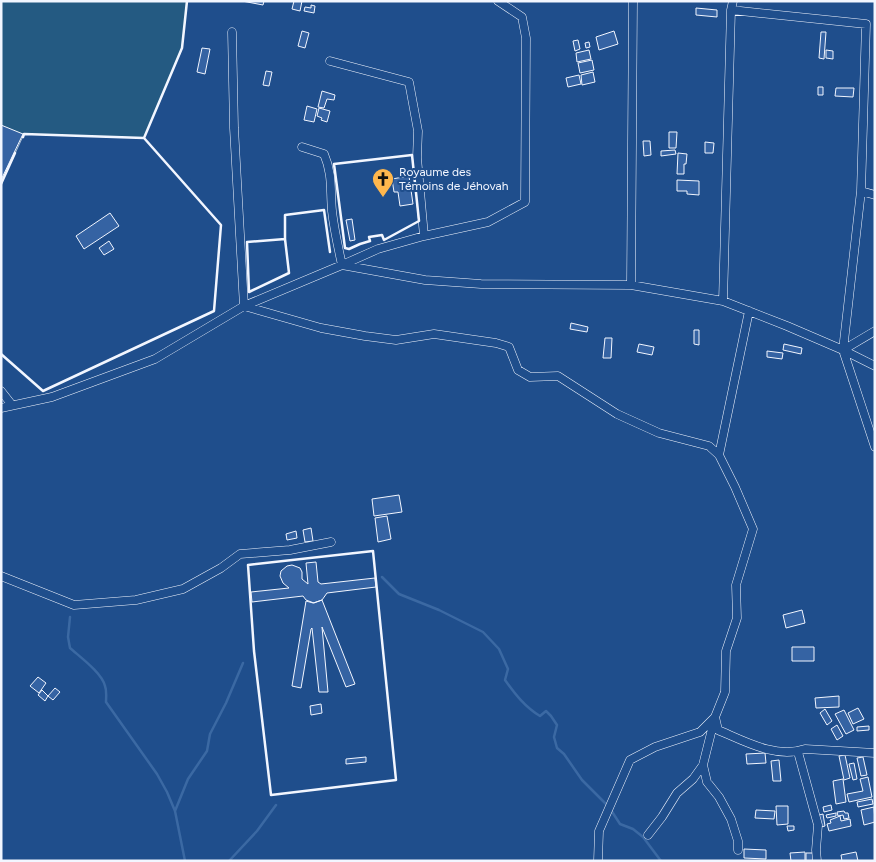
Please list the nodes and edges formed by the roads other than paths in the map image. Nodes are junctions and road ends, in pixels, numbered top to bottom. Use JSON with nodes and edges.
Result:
{"nodes":[{"id":1,"x":498,"y":1,"type":"edge"},
{"id":2,"x":634,"y":1,"type":"edge"},
{"id":3,"x":732,"y":5,"type":"edge"},
{"id":4,"x":232,"y":32,"type":"dead end"},
{"id":5,"x":330,"y":61,"type":"dead end"},
{"id":6,"x":302,"y":147,"type":"dead end"},
{"id":7,"x":861,"y":191,"type":"junction"},
{"id":8,"x":875,"y":195,"type":"edge"},
{"id":9,"x":424,"y":236,"type":"junction"},
{"id":10,"x":342,"y":265,"type":"junction"},
{"id":11,"x":631,"y":285,"type":"junction"},
{"id":12,"x":722,"y":301,"type":"junction"},
{"id":13,"x":244,"y":306,"type":"junction"},
{"id":14,"x":749,"y":311,"type":"junction"},
{"id":15,"x":875,"y":331,"type":"edge"},
{"id":16,"x":843,"y":350,"type":"junction"},
{"id":17,"x":875,"y":366,"type":"edge"},
{"id":18,"x":1,"y":391,"type":"edge"},
{"id":19,"x":12,"y":405,"type":"junction"},
{"id":20,"x":1,"y":408,"type":"edge"},
{"id":21,"x":875,"y":447,"type":"edge"},
{"id":22,"x":719,"y":454,"type":"junction"},
{"id":23,"x":331,"y":542,"type":"dead end"},
{"id":24,"x":1,"y":576,"type":"edge"},
{"id":25,"x":716,"y":717,"type":"junction"},
{"id":26,"x":798,"y":752,"type":"junction"},
{"id":27,"x":875,"y":753,"type":"edge"},
{"id":28,"x":703,"y":765,"type":"junction"},
{"id":29,"x":648,"y":835,"type":"dead end"},
{"id":30,"x":738,"y":850,"type":"dead end"},
{"id":31,"x":598,"y":861,"type":"edge"},
{"id":32,"x":817,"y":861,"type":"edge"}],
"edges":[{"from":1,"to":9,"type":"street"},
{"from":2,"to":11,"type":"street"},
{"from":3,"to":7,"type":"street"},
{"from":3,"to":12,"type":"street"},
{"from":4,"to":13,"type":"street"},
{"from":5,"to":9,"type":"street"},
{"from":6,"to":10,"type":"street"},
{"from":7,"to":8,"type":"street"},
{"from":7,"to":16,"type":"street"},
{"from":9,"to":10,"type":"street"},
{"from":10,"to":11,"type":"street"},
{"from":10,"to":13,"type":"street"},
{"from":11,"to":12,"type":"street"},
{"from":12,"to":14,"type":"street"},
{"from":13,"to":19,"type":"street"},
{"from":13,"to":22,"type":"street"},
{"from":14,"to":16,"type":"street"},
{"from":14,"to":22,"type":"street"},
{"from":15,"to":16,"type":"street"},
{"from":16,"to":17,"type":"street"},
{"from":16,"to":21,"type":"street"},
{"from":18,"to":19,"type":"street"},
{"from":19,"to":20,"type":"street"},
{"from":22,"to":25,"type":"street"},
{"from":23,"to":24,"type":"street"},
{"from":25,"to":26,"type":"street"},
{"from":25,"to":28,"type":"street"},
{"from":25,"to":31,"type":"street"},
{"from":26,"to":27,"type":"street"},
{"from":26,"to":32,"type":"street"},
{"from":28,"to":29,"type":"street"},
{"from":28,"to":30,"type":"street"}]}
